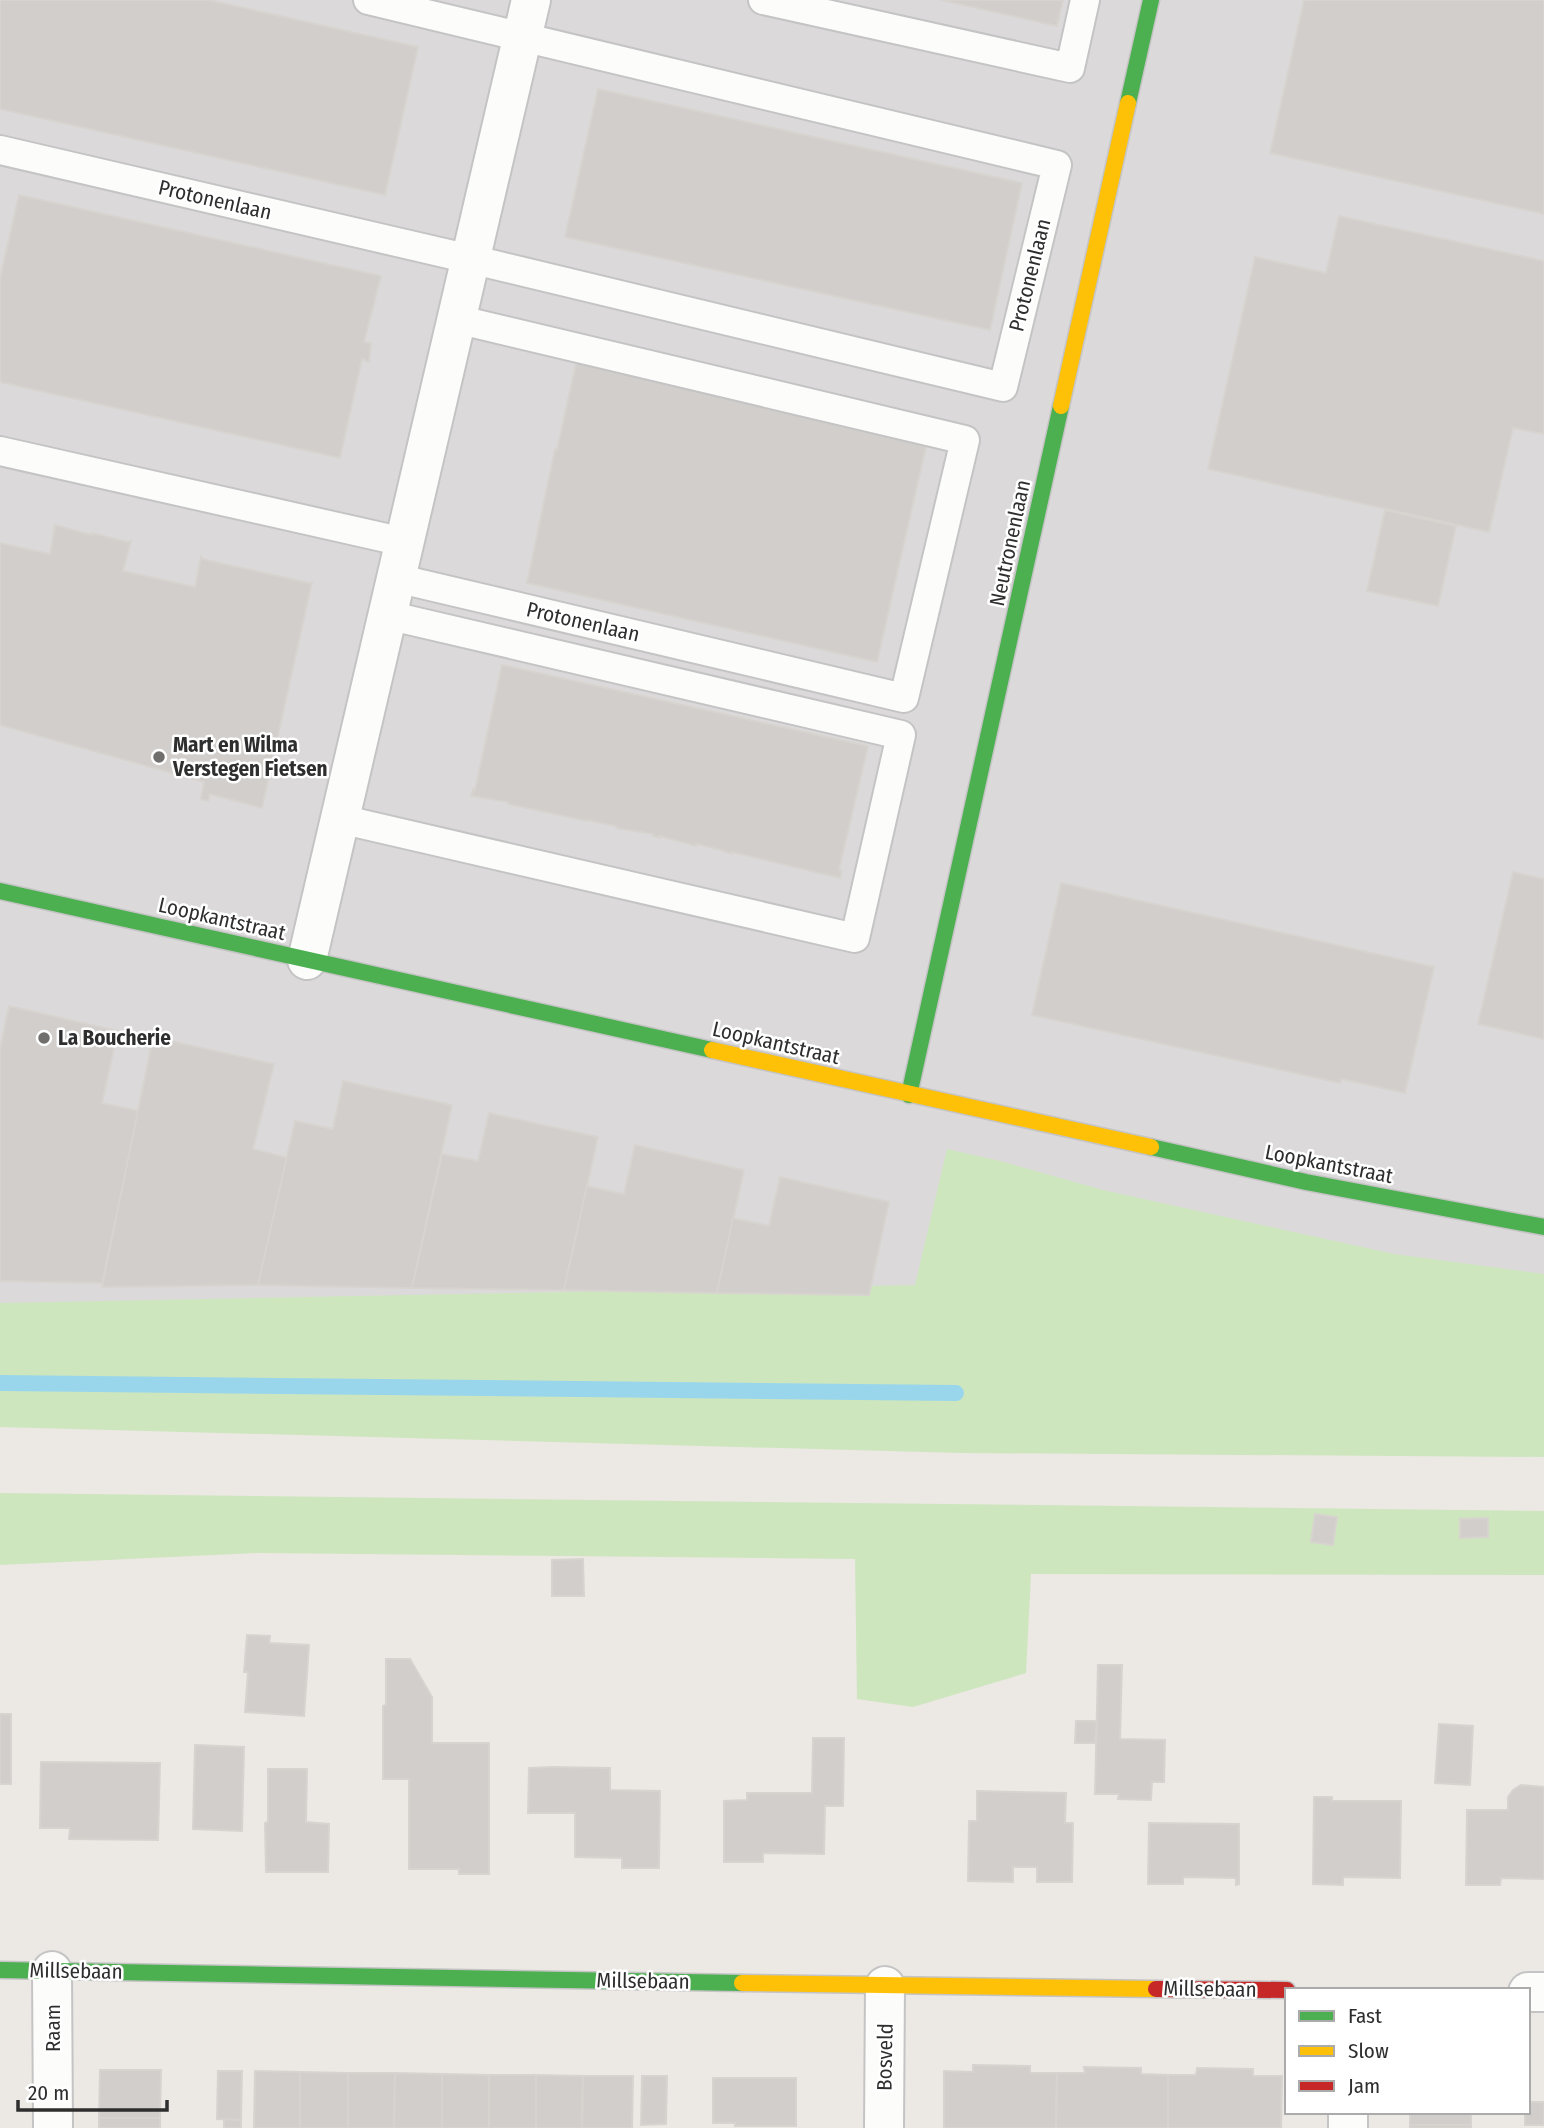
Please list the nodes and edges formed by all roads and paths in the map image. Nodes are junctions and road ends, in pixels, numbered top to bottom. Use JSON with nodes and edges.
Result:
{"nodes":[{"id":1,"x":368,"y":0,"type":"edge"},
{"id":2,"x":531,"y":0,"type":"edge"},
{"id":3,"x":763,"y":0,"type":"edge"},
{"id":4,"x":1085,"y":0,"type":"edge"},
{"id":5,"x":1151,"y":0,"type":"edge"},
{"id":6,"x":522,"y":37,"type":"junction"},
{"id":7,"x":0,"y":150,"type":"edge"},
{"id":8,"x":470,"y":259,"type":"junction"},
{"id":9,"x":456,"y":319,"type":"junction"},
{"id":10,"x":0,"y":451,"type":"edge"},
{"id":11,"x":400,"y":560,"type":"junction"},
{"id":12,"x":387,"y":615,"type":"junction"},
{"id":13,"x":340,"y":818,"type":"junction"},
{"id":14,"x":0,"y":891,"type":"edge"},
{"id":15,"x":307,"y":960,"type":"junction"},
{"id":16,"x":909,"y":1095,"type":"junction"},
{"id":17,"x":1544,"y":1227,"type":"edge"},
{"id":18,"x":0,"y":1970,"type":"edge"},
{"id":19,"x":52,"y":1971,"type":"junction"},
{"id":20,"x":885,"y":1986,"type":"junction"},
{"id":21,"x":1285,"y":1990,"type":"edge"},
{"id":22,"x":53,"y":2128,"type":"edge"},
{"id":23,"x":884,"y":2128,"type":"edge"}],
"edges":[{"from":1,"to":6,"type":"lane","name":"Protonenlaan"},
{"from":2,"to":6,"type":"street"},
{"from":3,"to":4,"type":"lane"},
{"from":5,"to":16,"type":"street","name":"Neutronenlaan"},
{"from":6,"to":8,"type":"street"},
{"from":6,"to":8,"type":"lane","name":"Protonenlaan"},
{"from":7,"to":8,"type":"lane","name":"Protonenlaan"},
{"from":8,"to":9,"type":"street"},
{"from":9,"to":11,"type":"street"},
{"from":9,"to":11,"type":"lane","name":"Protonenlaan"},
{"from":10,"to":11,"type":"lane","name":"Protonenlaan"},
{"from":11,"to":12,"type":"street"},
{"from":12,"to":13,"type":"street"},
{"from":12,"to":13,"type":"lane","name":"Protonenlaan"},
{"from":13,"to":15,"type":"street"},
{"from":14,"to":15,"type":"street","name":"Loopkantstraat"},
{"from":15,"to":16,"type":"street","name":"Loopkantstraat"},
{"from":16,"to":17,"type":"street","name":"Loopkantstraat"},
{"from":18,"to":19,"type":"street","name":"Millsebaan"},
{"from":19,"to":20,"type":"street","name":"Millsebaan"},
{"from":19,"to":22,"type":"street","name":"Raam"},
{"from":20,"to":21,"type":"street","name":"Millsebaan"},
{"from":20,"to":23,"type":"street","name":"Bosveld"}]}
